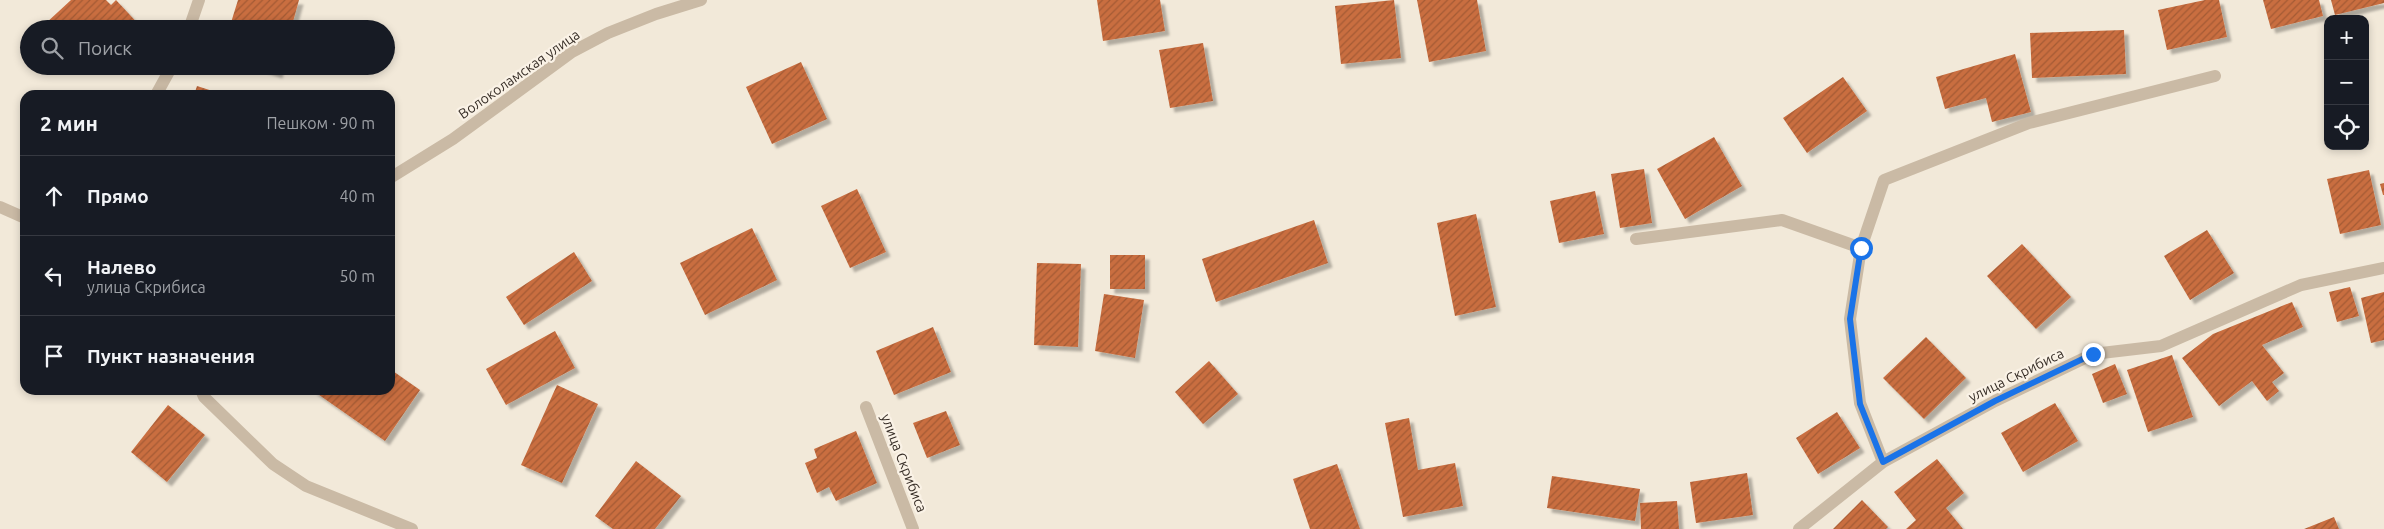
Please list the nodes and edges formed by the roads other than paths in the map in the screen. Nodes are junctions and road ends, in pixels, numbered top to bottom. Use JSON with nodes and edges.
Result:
{"nodes":[{"id":1,"x":199,"y":0,"type":"edge"},
{"id":2,"x":701,"y":0,"type":"edge"},
{"id":3,"x":192,"y":20,"type":"edge"},
{"id":4,"x":167,"y":75,"type":"edge"},
{"id":5,"x":2215,"y":76,"type":"dead end"},
{"id":6,"x":159,"y":90,"type":"edge"},
{"id":7,"x":395,"y":175,"type":"edge"},
{"id":8,"x":0,"y":207,"type":"edge"},
{"id":9,"x":20,"y":216,"type":"edge"},
{"id":10,"x":1636,"y":239,"type":"dead end"},
{"id":11,"x":1861,"y":248,"type":"junction"},
{"id":12,"x":2384,"y":268,"type":"edge"},
{"id":13,"x":203,"y":395,"type":"edge"},
{"id":14,"x":866,"y":407,"type":"dead end"},
{"id":15,"x":1883,"y":462,"type":"junction"},
{"id":16,"x":412,"y":529,"type":"edge"},
{"id":17,"x":913,"y":529,"type":"edge"},
{"id":18,"x":1799,"y":529,"type":"edge"}],
"edges":[{"from":1,"to":3,"type":"street"},
{"from":2,"to":7,"type":"street","name":"Волоколамская улица"},
{"from":4,"to":6,"type":"street"},
{"from":5,"to":11,"type":"street"},
{"from":8,"to":9,"type":"street"},
{"from":10,"to":11,"type":"street"},
{"from":11,"to":15,"type":"street"},
{"from":12,"to":15,"type":"street","name":"улица Скрибиса"},
{"from":13,"to":16,"type":"street"},
{"from":14,"to":17,"type":"street","name":"улица Скрибиса"},
{"from":15,"to":18,"type":"street","name":"улица Скрибиса"}]}
